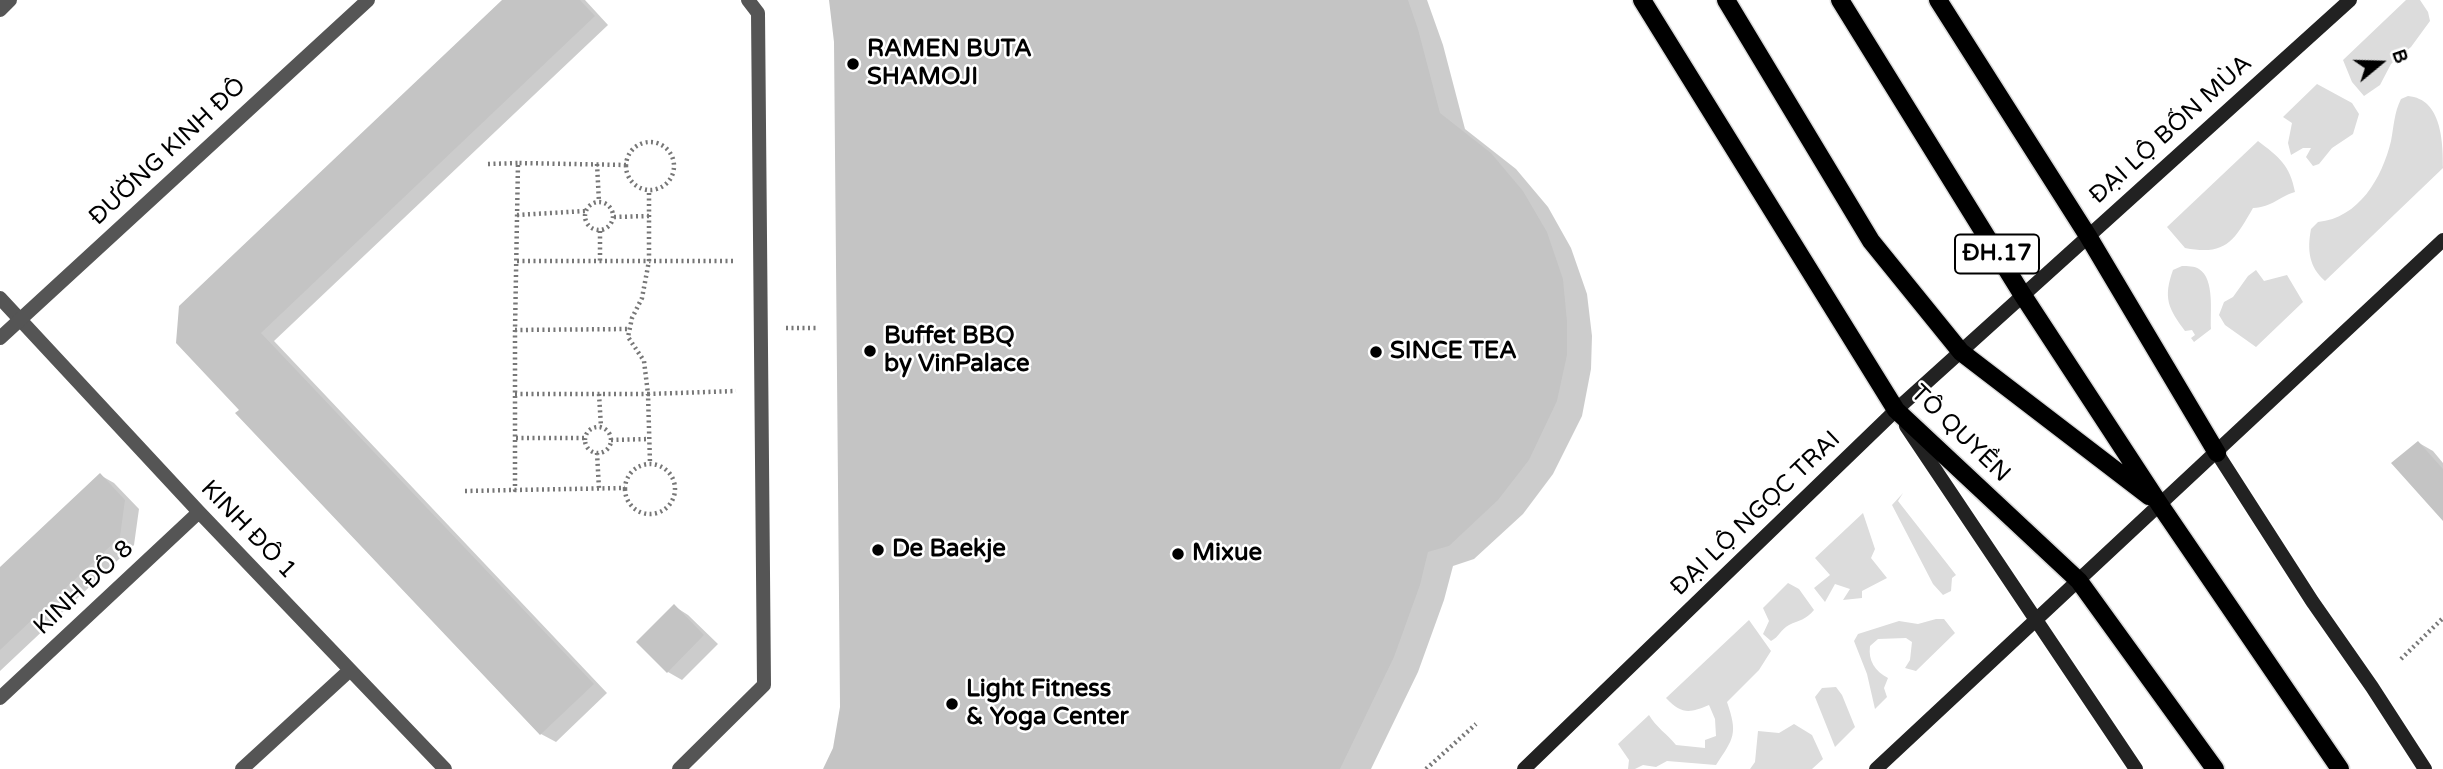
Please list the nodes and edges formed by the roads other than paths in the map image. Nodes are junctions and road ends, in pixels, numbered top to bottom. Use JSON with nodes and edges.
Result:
{"nodes":[{"id":1,"x":10,"y":0,"type":"edge"},
{"id":2,"x":368,"y":0,"type":"edge"},
{"id":3,"x":748,"y":0,"type":"edge"},
{"id":4,"x":1642,"y":0,"type":"edge"},
{"id":5,"x":1726,"y":0,"type":"edge"},
{"id":6,"x":1840,"y":0,"type":"edge"},
{"id":7,"x":1938,"y":0,"type":"edge"},
{"id":8,"x":2350,"y":0,"type":"edge"},
{"id":9,"x":0,"y":10,"type":"edge"},
{"id":10,"x":2088,"y":236,"type":"junction"},
{"id":11,"x":2443,"y":240,"type":"edge"},
{"id":12,"x":2022,"y":294,"type":"junction"},
{"id":13,"x":0,"y":298,"type":"edge"},
{"id":14,"x":20,"y":319,"type":"junction"},
{"id":15,"x":0,"y":338,"type":"edge"},
{"id":16,"x":1961,"y":352,"type":"junction"},
{"id":17,"x":1896,"y":410,"type":"junction"},
{"id":18,"x":2217,"y":453,"type":"junction"},
{"id":19,"x":2160,"y":505,"type":"junction"},
{"id":20,"x":199,"y":512,"type":"junction"},
{"id":21,"x":2079,"y":581,"type":"junction"},
{"id":22,"x":2036,"y":621,"type":"junction"},
{"id":23,"x":350,"y":670,"type":"junction"},
{"id":24,"x":0,"y":698,"type":"edge"},
{"id":25,"x":243,"y":769,"type":"edge"},
{"id":26,"x":445,"y":769,"type":"edge"},
{"id":27,"x":679,"y":769,"type":"edge"},
{"id":28,"x":1524,"y":769,"type":"edge"},
{"id":29,"x":1876,"y":769,"type":"edge"},
{"id":30,"x":2136,"y":769,"type":"edge"},
{"id":31,"x":2215,"y":769,"type":"edge"},
{"id":32,"x":2340,"y":769,"type":"edge"},
{"id":33,"x":2425,"y":769,"type":"edge"}],
"edges":[{"from":1,"to":9,"type":"street"},
{"from":2,"to":14,"type":"street","name":"ĐƯỜNG KINH ĐÔ"},
{"from":3,"to":27,"type":"street"},
{"from":4,"to":17,"type":"main road","name":"TÔ QUYỀN"},
{"from":5,"to":16,"type":"main road"},
{"from":6,"to":12,"type":"main road","number":"ĐH.17"},
{"from":7,"to":10,"type":"main road"},
{"from":8,"to":10,"type":"main road","name":"ĐẠI LỘ BỐN MÙA"},
{"from":10,"to":12,"type":"main road","name":"ĐẠI LỘ BỐN MÙA"},
{"from":10,"to":18,"type":"main road"},
{"from":11,"to":18,"type":"main road"},
{"from":12,"to":16,"type":"main road","name":"ĐẠI LỘ NGỌC TRAI"},
{"from":12,"to":19,"type":"main road","number":"ĐH.17"},
{"from":13,"to":14,"type":"street","name":"KINH ĐÔ 1"},
{"from":14,"to":15,"type":"street","name":"ĐƯỜNG KINH ĐÔ"},
{"from":14,"to":20,"type":"street","name":"KINH ĐÔ 1"},
{"from":16,"to":17,"type":"main road","name":"ĐẠI LỘ NGỌC TRAI"},
{"from":16,"to":19,"type":"main road"},
{"from":17,"to":21,"type":"main road","name":"TÔ QUYỀN"},
{"from":17,"to":22,"type":"main road"},
{"from":17,"to":28,"type":"main road","name":"ĐẠI LỘ NGỌC TRAI"},
{"from":18,"to":19,"type":"main road"},
{"from":18,"to":33,"type":"main road"},
{"from":19,"to":21,"type":"main road"},
{"from":19,"to":32,"type":"main road"},
{"from":20,"to":23,"type":"street","name":"KINH ĐÔ 1"},
{"from":20,"to":24,"type":"street","name":"KINH ĐÔ 8"},
{"from":21,"to":22,"type":"main road"},
{"from":21,"to":31,"type":"main road","name":"TÔ QUYỀN"},
{"from":22,"to":29,"type":"main road"},
{"from":22,"to":30,"type":"main road"},
{"from":23,"to":25,"type":"street"},
{"from":23,"to":26,"type":"street","name":"KINH ĐÔ 1"}]}
